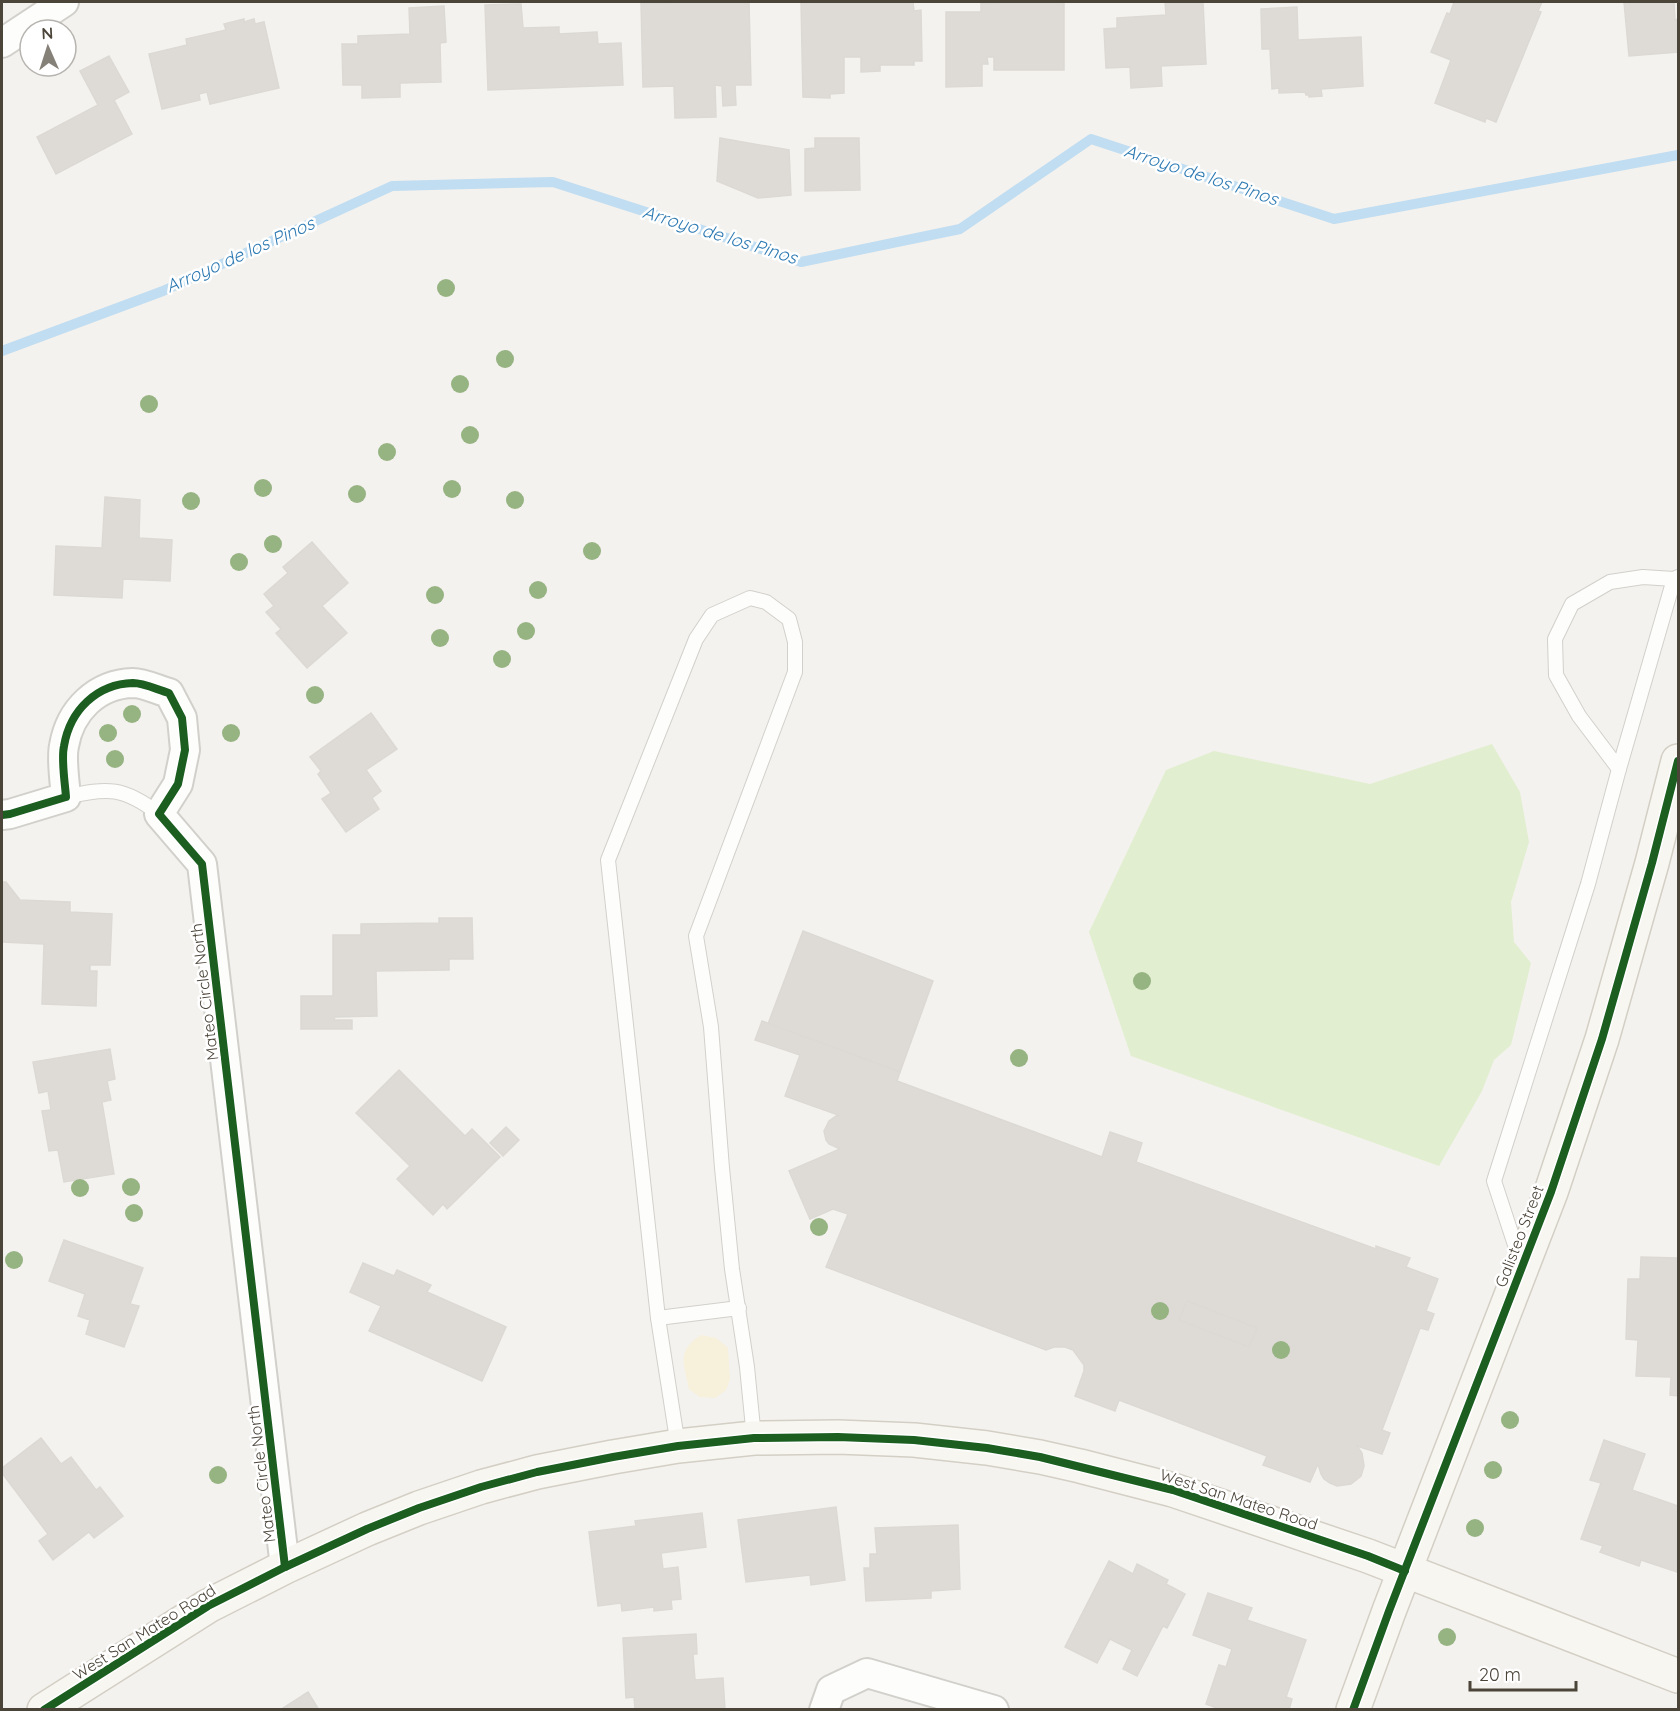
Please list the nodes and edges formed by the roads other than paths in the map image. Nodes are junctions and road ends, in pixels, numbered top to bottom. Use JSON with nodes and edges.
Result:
{"nodes":[{"id":1,"x":64,"y":2,"type":"edge"},
{"id":2,"x":2,"y":44,"type":"edge"},
{"id":3,"x":1676,"y":578,"type":"edge"},
{"id":4,"x":1678,"y":761,"type":"edge"},
{"id":5,"x":1619,"y":769,"type":"junction"},
{"id":6,"x":66,"y":797,"type":"junction"},
{"id":7,"x":159,"y":814,"type":"junction"},
{"id":8,"x":2,"y":815,"type":"edge"},
{"id":9,"x":1522,"y":1268,"type":"junction"},
{"id":10,"x":739,"y":1308,"type":"junction"},
{"id":11,"x":658,"y":1318,"type":"junction"},
{"id":12,"x":754,"y":1438,"type":"junction"},
{"id":13,"x":678,"y":1446,"type":"junction"},
{"id":14,"x":285,"y":1567,"type":"junction"},
{"id":15,"x":1405,"y":1571,"type":"junction"},
{"id":16,"x":1678,"y":1676,"type":"edge"},
{"id":17,"x":44,"y":1710,"type":"edge"},
{"id":18,"x":824,"y":1710,"type":"edge"},
{"id":19,"x":994,"y":1710,"type":"edge"},
{"id":20,"x":1353,"y":1710,"type":"edge"}],
"edges":[{"from":1,"to":2,"type":"street"},
{"from":3,"to":5,"type":"lane"},
{"from":3,"to":5,"type":"lane"},
{"from":4,"to":9,"type":"street","name":"Galisteo Street"},
{"from":5,"to":9,"type":"lane"},
{"from":6,"to":7,"type":"lane"},
{"from":6,"to":7,"type":"street"},
{"from":6,"to":8,"type":"street"},
{"from":7,"to":14,"type":"street","name":"Mateo Circle North"},
{"from":9,"to":15,"type":"street","name":"Galisteo Street"},
{"from":10,"to":11,"type":"lane"},
{"from":10,"to":11,"type":"lane"},
{"from":10,"to":12,"type":"lane"},
{"from":11,"to":13,"type":"lane"},
{"from":12,"to":13,"type":"street","name":"West San Mateo Road"},
{"from":12,"to":15,"type":"street","name":"West San Mateo Road"},
{"from":13,"to":14,"type":"street","name":"West San Mateo Road"},
{"from":14,"to":17,"type":"street","name":"West San Mateo Road"},
{"from":15,"to":16,"type":"street","name":"West San Mateo Road"},
{"from":15,"to":20,"type":"street","name":"Galisteo Street"},
{"from":18,"to":19,"type":"street"}]}
